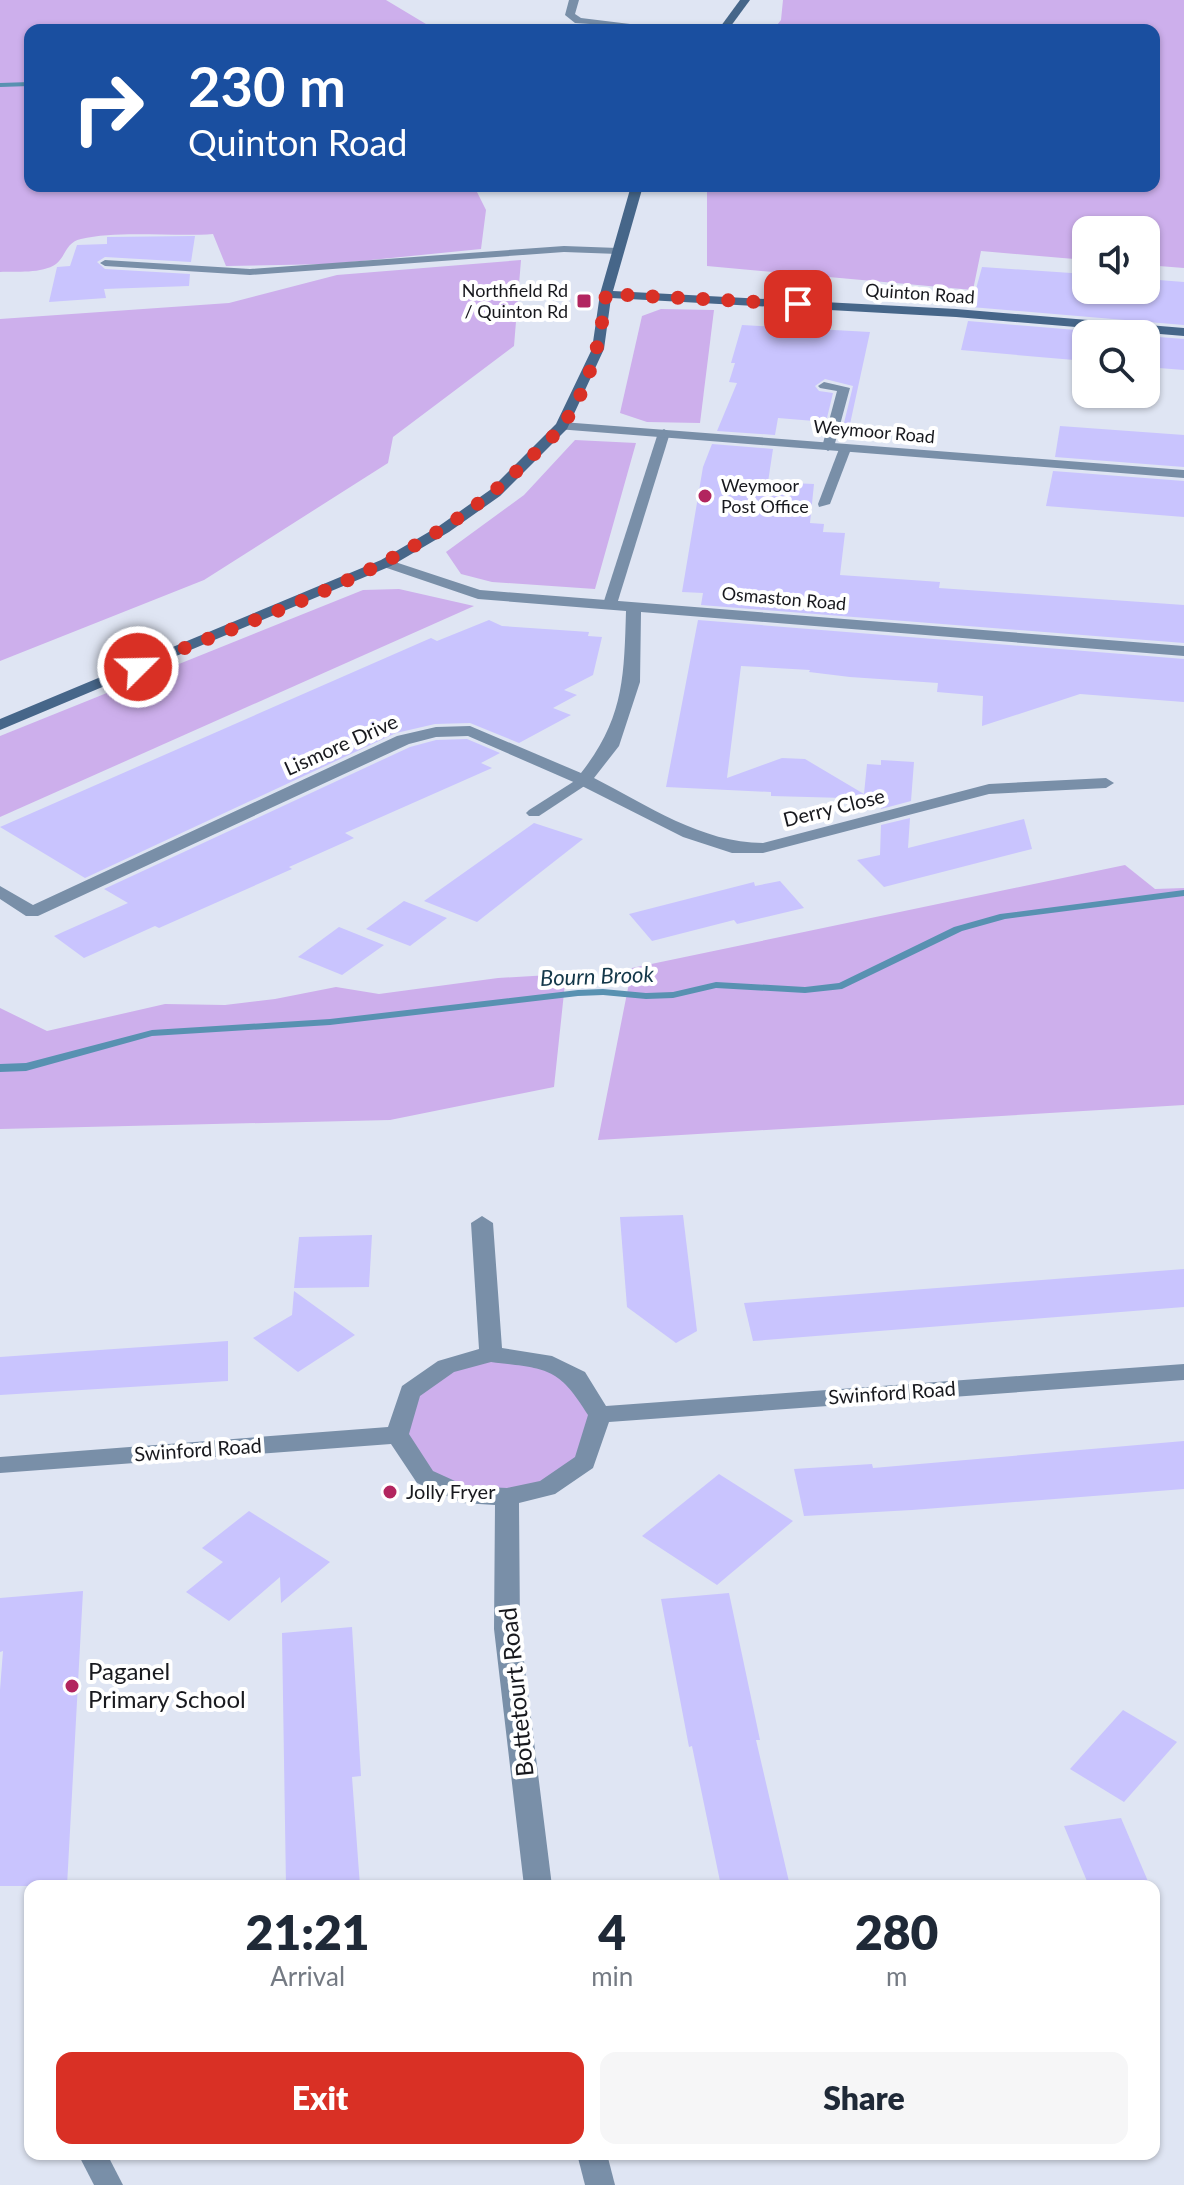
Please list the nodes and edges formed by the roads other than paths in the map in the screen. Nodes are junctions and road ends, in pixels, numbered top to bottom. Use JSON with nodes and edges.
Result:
{"nodes":[{"id":1,"x":574,"y":0,"type":"edge"},
{"id":2,"x":745,"y":0,"type":"edge"},
{"id":3,"x":610,"y":24,"type":"edge"},
{"id":4,"x":727,"y":24,"type":"edge"},
{"id":5,"x":635,"y":192,"type":"edge"},
{"id":6,"x":618,"y":251,"type":"junction"},
{"id":7,"x":105,"y":263,"type":"dead end"},
{"id":8,"x":606,"y":294,"type":"junction"},
{"id":9,"x":1184,"y":332,"type":"edge"},
{"id":10,"x":824,"y":386,"type":"dead end"},
{"id":11,"x":562,"y":426,"type":"junction"},
{"id":12,"x":664,"y":433,"type":"junction"},
{"id":13,"x":828,"y":447,"type":"junction"},
{"id":14,"x":845,"y":449,"type":"junction"},
{"id":15,"x":1184,"y":474,"type":"edge"},
{"id":16,"x":824,"y":504,"type":"dead end"},
{"id":17,"x":386,"y":563,"type":"junction"},
{"id":18,"x":610,"y":604,"type":"junction"},
{"id":19,"x":634,"y":607,"type":"junction"},
{"id":20,"x":1184,"y":651,"type":"edge"},
{"id":21,"x":0,"y":725,"type":"edge"},
{"id":22,"x":584,"y":780,"type":"junction"},
{"id":23,"x":1106,"y":783,"type":"dead end"},
{"id":24,"x":534,"y":813,"type":"dead end"},
{"id":25,"x":0,"y":891,"type":"edge"},
{"id":26,"x":482,"y":1223,"type":"dead end"},
{"id":27,"x":491,"y":1354,"type":"junction"},
{"id":28,"x":1184,"y":1372,"type":"edge"},
{"id":29,"x":600,"y":1415,"type":"junction"},
{"id":30,"x":397,"y":1435,"type":"junction"},
{"id":31,"x":0,"y":1465,"type":"edge"},
{"id":32,"x":507,"y":1497,"type":"junction"},
{"id":33,"x":537,"y":1880,"type":"edge"},
{"id":34,"x":95,"y":2160,"type":"edge"},
{"id":35,"x":594,"y":2160,"type":"edge"},
{"id":36,"x":109,"y":2185,"type":"edge"},
{"id":37,"x":600,"y":2185,"type":"edge"}],
"edges":[{"from":1,"to":3,"type":"street"},
{"from":2,"to":4,"type":"street"},
{"from":5,"to":6,"type":"street"},
{"from":6,"to":7,"type":"lane"},
{"from":6,"to":8,"type":"street"},
{"from":8,"to":9,"type":"street","name":"Quinton Road"},
{"from":8,"to":11,"type":"street"},
{"from":10,"to":13,"type":"lane"},
{"from":11,"to":12,"type":"street","name":"Weymoor Road"},
{"from":11,"to":17,"type":"street"},
{"from":12,"to":13,"type":"street","name":"Weymoor Road"},
{"from":12,"to":18,"type":"lane"},
{"from":13,"to":14,"type":"street","name":"Weymoor Road"},
{"from":14,"to":15,"type":"street","name":"Weymoor Road"},
{"from":14,"to":16,"type":"lane"},
{"from":17,"to":18,"type":"street","name":"Osmaston Road"},
{"from":17,"to":21,"type":"street"},
{"from":18,"to":19,"type":"street","name":"Osmaston Road"},
{"from":19,"to":20,"type":"street","name":"Osmaston Road"},
{"from":19,"to":22,"type":"street"},
{"from":22,"to":23,"type":"street","name":"Derry Close"},
{"from":22,"to":24,"type":"lane"},
{"from":22,"to":25,"type":"street","name":"Lismore Drive"},
{"from":26,"to":27,"type":"street"},
{"from":27,"to":29,"type":"street"},
{"from":27,"to":30,"type":"street"},
{"from":28,"to":29,"type":"street","name":"Swinford Road"},
{"from":29,"to":32,"type":"street"},
{"from":30,"to":31,"type":"street","name":"Swinford Road"},
{"from":30,"to":32,"type":"street"},
{"from":32,"to":33,"type":"street","name":"Bottetourt Road"},
{"from":34,"to":36,"type":"lane"},
{"from":35,"to":37,"type":"street"}]}
